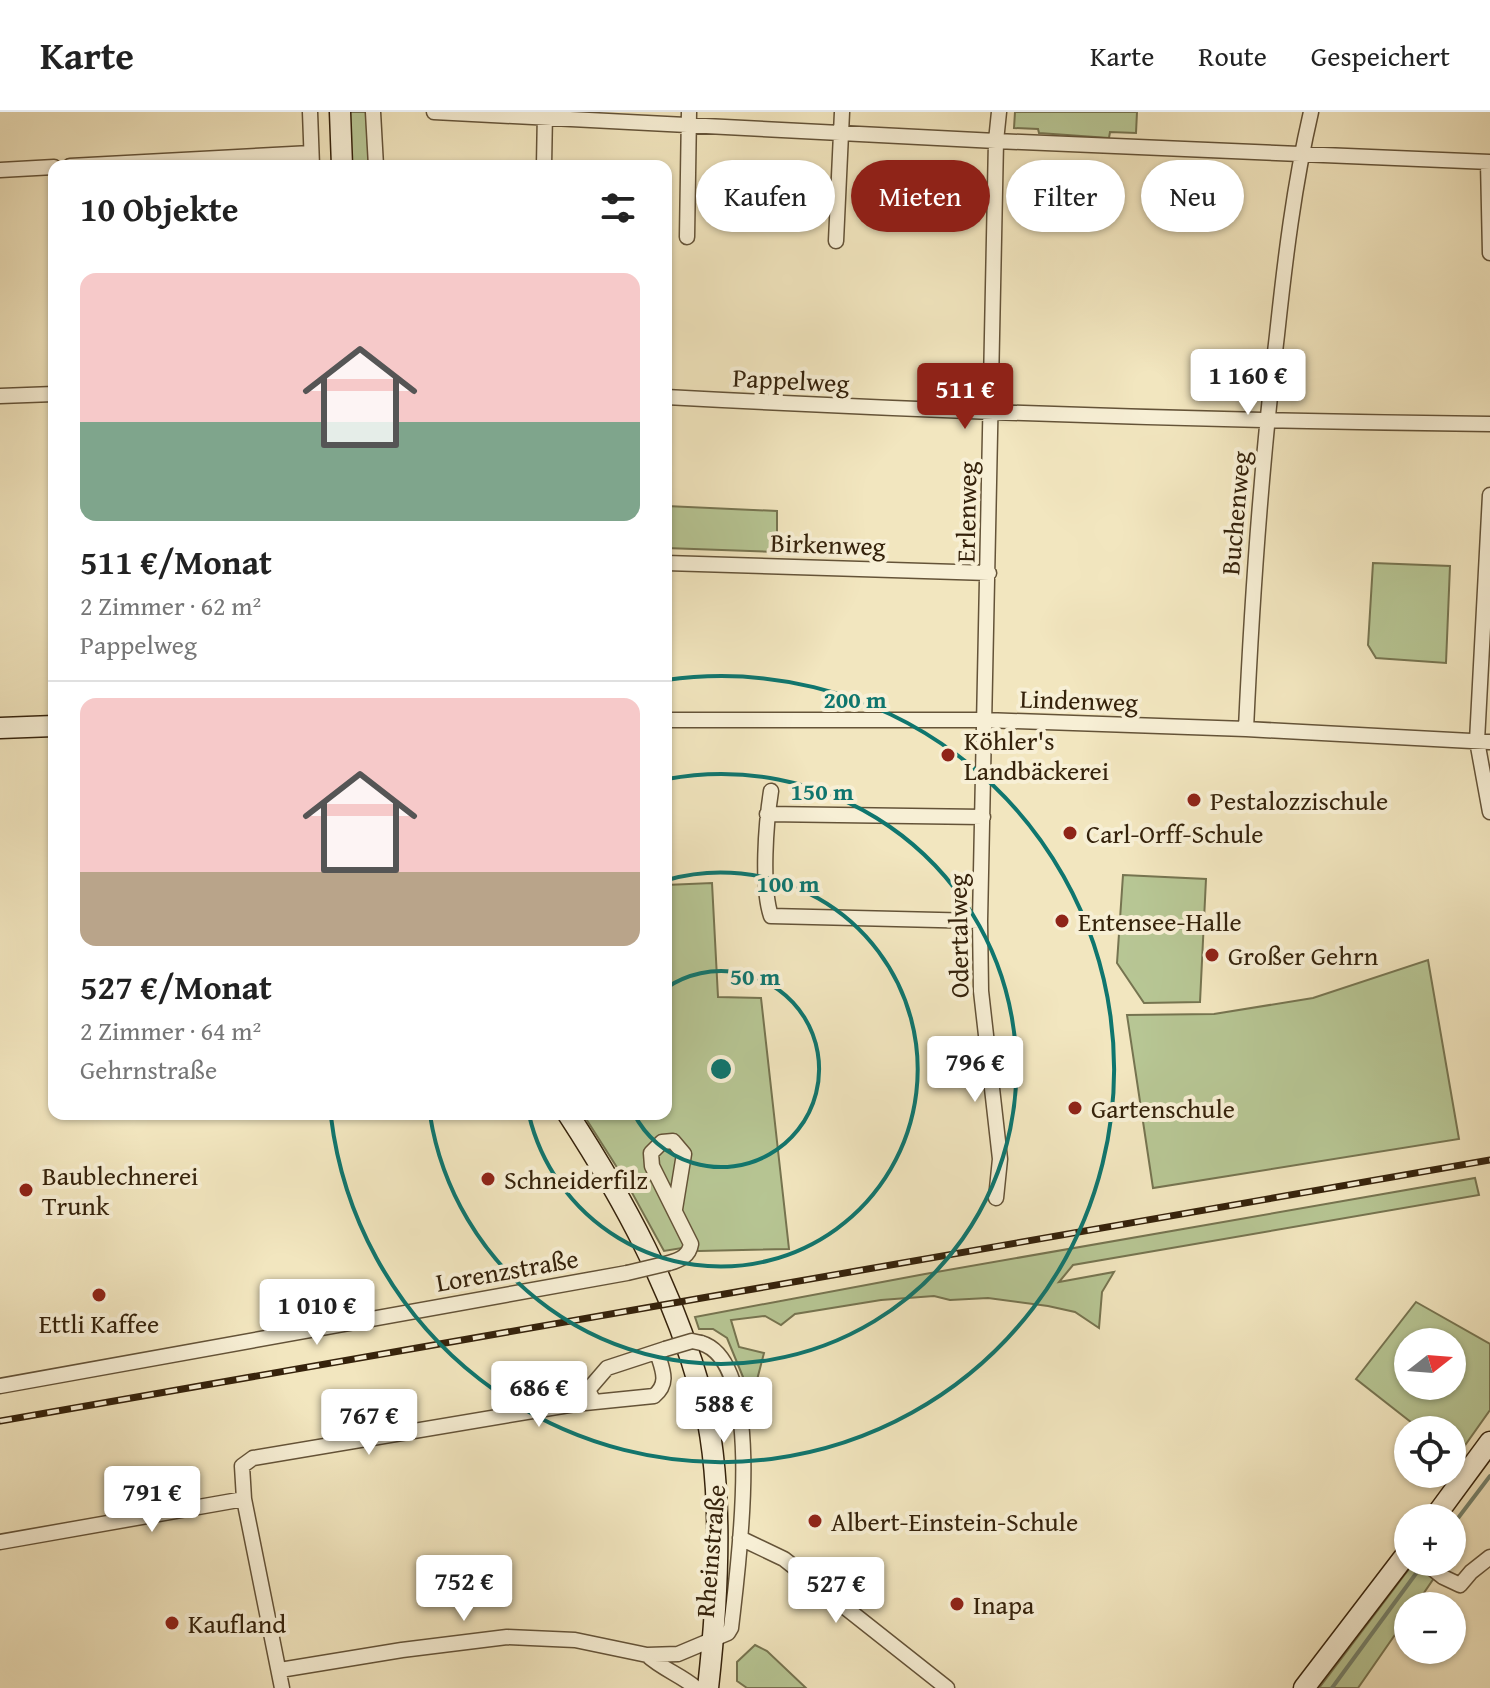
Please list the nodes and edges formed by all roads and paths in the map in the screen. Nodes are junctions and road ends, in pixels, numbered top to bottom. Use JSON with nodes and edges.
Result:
{"nodes":[{"id":1,"x":310,"y":112,"type":"edge"},
{"id":2,"x":340,"y":112,"type":"edge"},
{"id":3,"x":373,"y":112,"type":"edge"},
{"id":4,"x":434,"y":112,"type":"edge"},
{"id":5,"x":842,"y":112,"type":"edge"},
{"id":6,"x":999,"y":112,"type":"edge"},
{"id":7,"x":1311,"y":112,"type":"edge"},
{"id":8,"x":545,"y":115,"type":"edge"},
{"id":9,"x":688,"y":119,"type":"edge"},
{"id":10,"x":840,"y":132,"type":"junction"},
{"id":11,"x":996,"y":141,"type":"junction"},
{"id":12,"x":1301,"y":153,"type":"junction"},
{"id":13,"x":312,"y":159,"type":"edge"},
{"id":14,"x":277,"y":160,"type":"edge"},
{"id":15,"x":342,"y":160,"type":"edge"},
{"id":16,"x":376,"y":160,"type":"edge"},
{"id":17,"x":544,"y":160,"type":"edge"},
{"id":18,"x":1489,"y":162,"type":"edge"},
{"id":19,"x":48,"y":167,"type":"edge"},
{"id":20,"x":0,"y":170,"type":"edge"},
{"id":21,"x":687,"y":237,"type":"dead end"},
{"id":22,"x":836,"y":241,"type":"dead end"},
{"id":23,"x":1490,"y":253,"type":"edge"},
{"id":24,"x":48,"y":394,"type":"edge"},
{"id":25,"x":0,"y":396,"type":"edge"},
{"id":26,"x":672,"y":397,"type":"edge"},
{"id":27,"x":991,"y":413,"type":"junction"},
{"id":28,"x":1267,"y":421,"type":"junction"},
{"id":29,"x":1490,"y":424,"type":"edge"},
{"id":30,"x":1490,"y":495,"type":"edge"},
{"id":31,"x":672,"y":563,"type":"edge"},
{"id":32,"x":989,"y":573,"type":"junction"},
{"id":33,"x":672,"y":720,"type":"edge"},
{"id":34,"x":984,"y":720,"type":"junction"},
{"id":35,"x":48,"y":726,"type":"edge"},
{"id":36,"x":0,"y":728,"type":"edge"},
{"id":37,"x":1246,"y":729,"type":"junction"},
{"id":38,"x":1484,"y":741,"type":"edge"},
{"id":39,"x":771,"y":791,"type":"dead end"},
{"id":40,"x":1490,"y":812,"type":"edge"},
{"id":41,"x":767,"y":814,"type":"junction"},
{"id":42,"x":983,"y":817,"type":"junction"},
{"id":43,"x":980,"y":921,"type":"junction"},
{"id":44,"x":572,"y":1120,"type":"edge"},
{"id":45,"x":996,"y":1198,"type":"dead end"},
{"id":46,"x":675,"y":1209,"type":"dead end"},
{"id":47,"x":661,"y":1350,"type":"junction"},
{"id":48,"x":0,"y":1386,"type":"edge"},
{"id":49,"x":594,"y":1402,"type":"junction"},
{"id":50,"x":1490,"y":1442,"type":"edge"},
{"id":51,"x":244,"y":1499,"type":"junction"},
{"id":52,"x":1444,"y":1504,"type":"edge"},
{"id":53,"x":740,"y":1538,"type":"junction"},
{"id":54,"x":0,"y":1542,"type":"edge"},
{"id":55,"x":1490,"y":1557,"type":"edge"},
{"id":56,"x":1394,"y":1570,"type":"edge"},
{"id":57,"x":1445,"y":1576,"type":"edge"},
{"id":58,"x":713,"y":1640,"type":"junction"},
{"id":59,"x":647,"y":1655,"type":"junction"},
{"id":60,"x":280,"y":1670,"type":"junction"},
{"id":61,"x":282,"y":1688,"type":"edge"},
{"id":62,"x":696,"y":1688,"type":"edge"},
{"id":63,"x":708,"y":1688,"type":"edge"},
{"id":64,"x":947,"y":1688,"type":"edge"},
{"id":65,"x":1304,"y":1688,"type":"edge"}],
"edges":[{"from":1,"to":13,"type":"street"},
{"from":2,"to":15,"type":"main road"},
{"from":3,"to":16,"type":"street"},
{"from":4,"to":8,"type":"street"},
{"from":5,"to":10,"type":"street"},
{"from":6,"to":11,"type":"street","name":"Erlenweg"},
{"from":7,"to":12,"type":"street","name":"Buchenweg"},
{"from":8,"to":9,"type":"street"},
{"from":8,"to":17,"type":"street"},
{"from":9,"to":10,"type":"street"},
{"from":9,"to":21,"type":"street"},
{"from":10,"to":11,"type":"street"},
{"from":10,"to":22,"type":"street"},
{"from":11,"to":12,"type":"street"},
{"from":11,"to":27,"type":"street","name":"Erlenweg"},
{"from":12,"to":18,"type":"street"},
{"from":12,"to":28,"type":"street","name":"Buchenweg"},
{"from":13,"to":14,"type":"street"},
{"from":18,"to":23,"type":"street"},
{"from":19,"to":20,"type":"street"},
{"from":24,"to":25,"type":"street"},
{"from":26,"to":27,"type":"street","name":"Pappelweg"},
{"from":27,"to":28,"type":"street","name":"Pappelweg"},
{"from":27,"to":32,"type":"street","name":"Erlenweg"},
{"from":28,"to":29,"type":"street","name":"Pappelweg"},
{"from":28,"to":37,"type":"street","name":"Buchenweg"},
{"from":30,"to":38,"type":"street"},
{"from":31,"to":32,"type":"street","name":"Birkenweg"},
{"from":32,"to":34,"type":"street","name":"Erlenweg"},
{"from":33,"to":34,"type":"street","name":"Lindenweg"},
{"from":34,"to":37,"type":"street","name":"Lindenweg"},
{"from":34,"to":42,"type":"street","name":"Odertalweg"},
{"from":35,"to":36,"type":"main road"},
{"from":37,"to":38,"type":"street","name":"Lindenweg"},
{"from":38,"to":40,"type":"street"},
{"from":39,"to":41,"type":"street"},
{"from":41,"to":42,"type":"street"},
{"from":41,"to":43,"type":"street"},
{"from":42,"to":43,"type":"street","name":"Odertalweg"},
{"from":43,"to":45,"type":"street","name":"Odertalweg"},
{"from":44,"to":58,"type":"main road","name":"Rheinstraße"},
{"from":46,"to":48,"type":"street","name":"Lorenzstraße","bridge":true},
{"from":47,"to":49,"type":"street","name":"Rheinstraße"},
{"from":47,"to":49,"type":"street"},
{"from":47,"to":53,"type":"street","name":"Rheinstraße","bridge":true},
{"from":49,"to":51,"type":"street"},
{"from":50,"to":52,"type":"main road"},
{"from":51,"to":54,"type":"street"},
{"from":51,"to":60,"type":"street"},
{"from":53,"to":58,"type":"street","name":"Rheinstraße"},
{"from":53,"to":64,"type":"street"},
{"from":55,"to":57,"type":"street"},
{"from":56,"to":65,"type":"main road"},
{"from":58,"to":59,"type":"street"},
{"from":58,"to":63,"type":"main road","name":"Rheinstraße"},
{"from":59,"to":60,"type":"street"},
{"from":59,"to":62,"type":"street"},
{"from":60,"to":61,"type":"street"}]}
